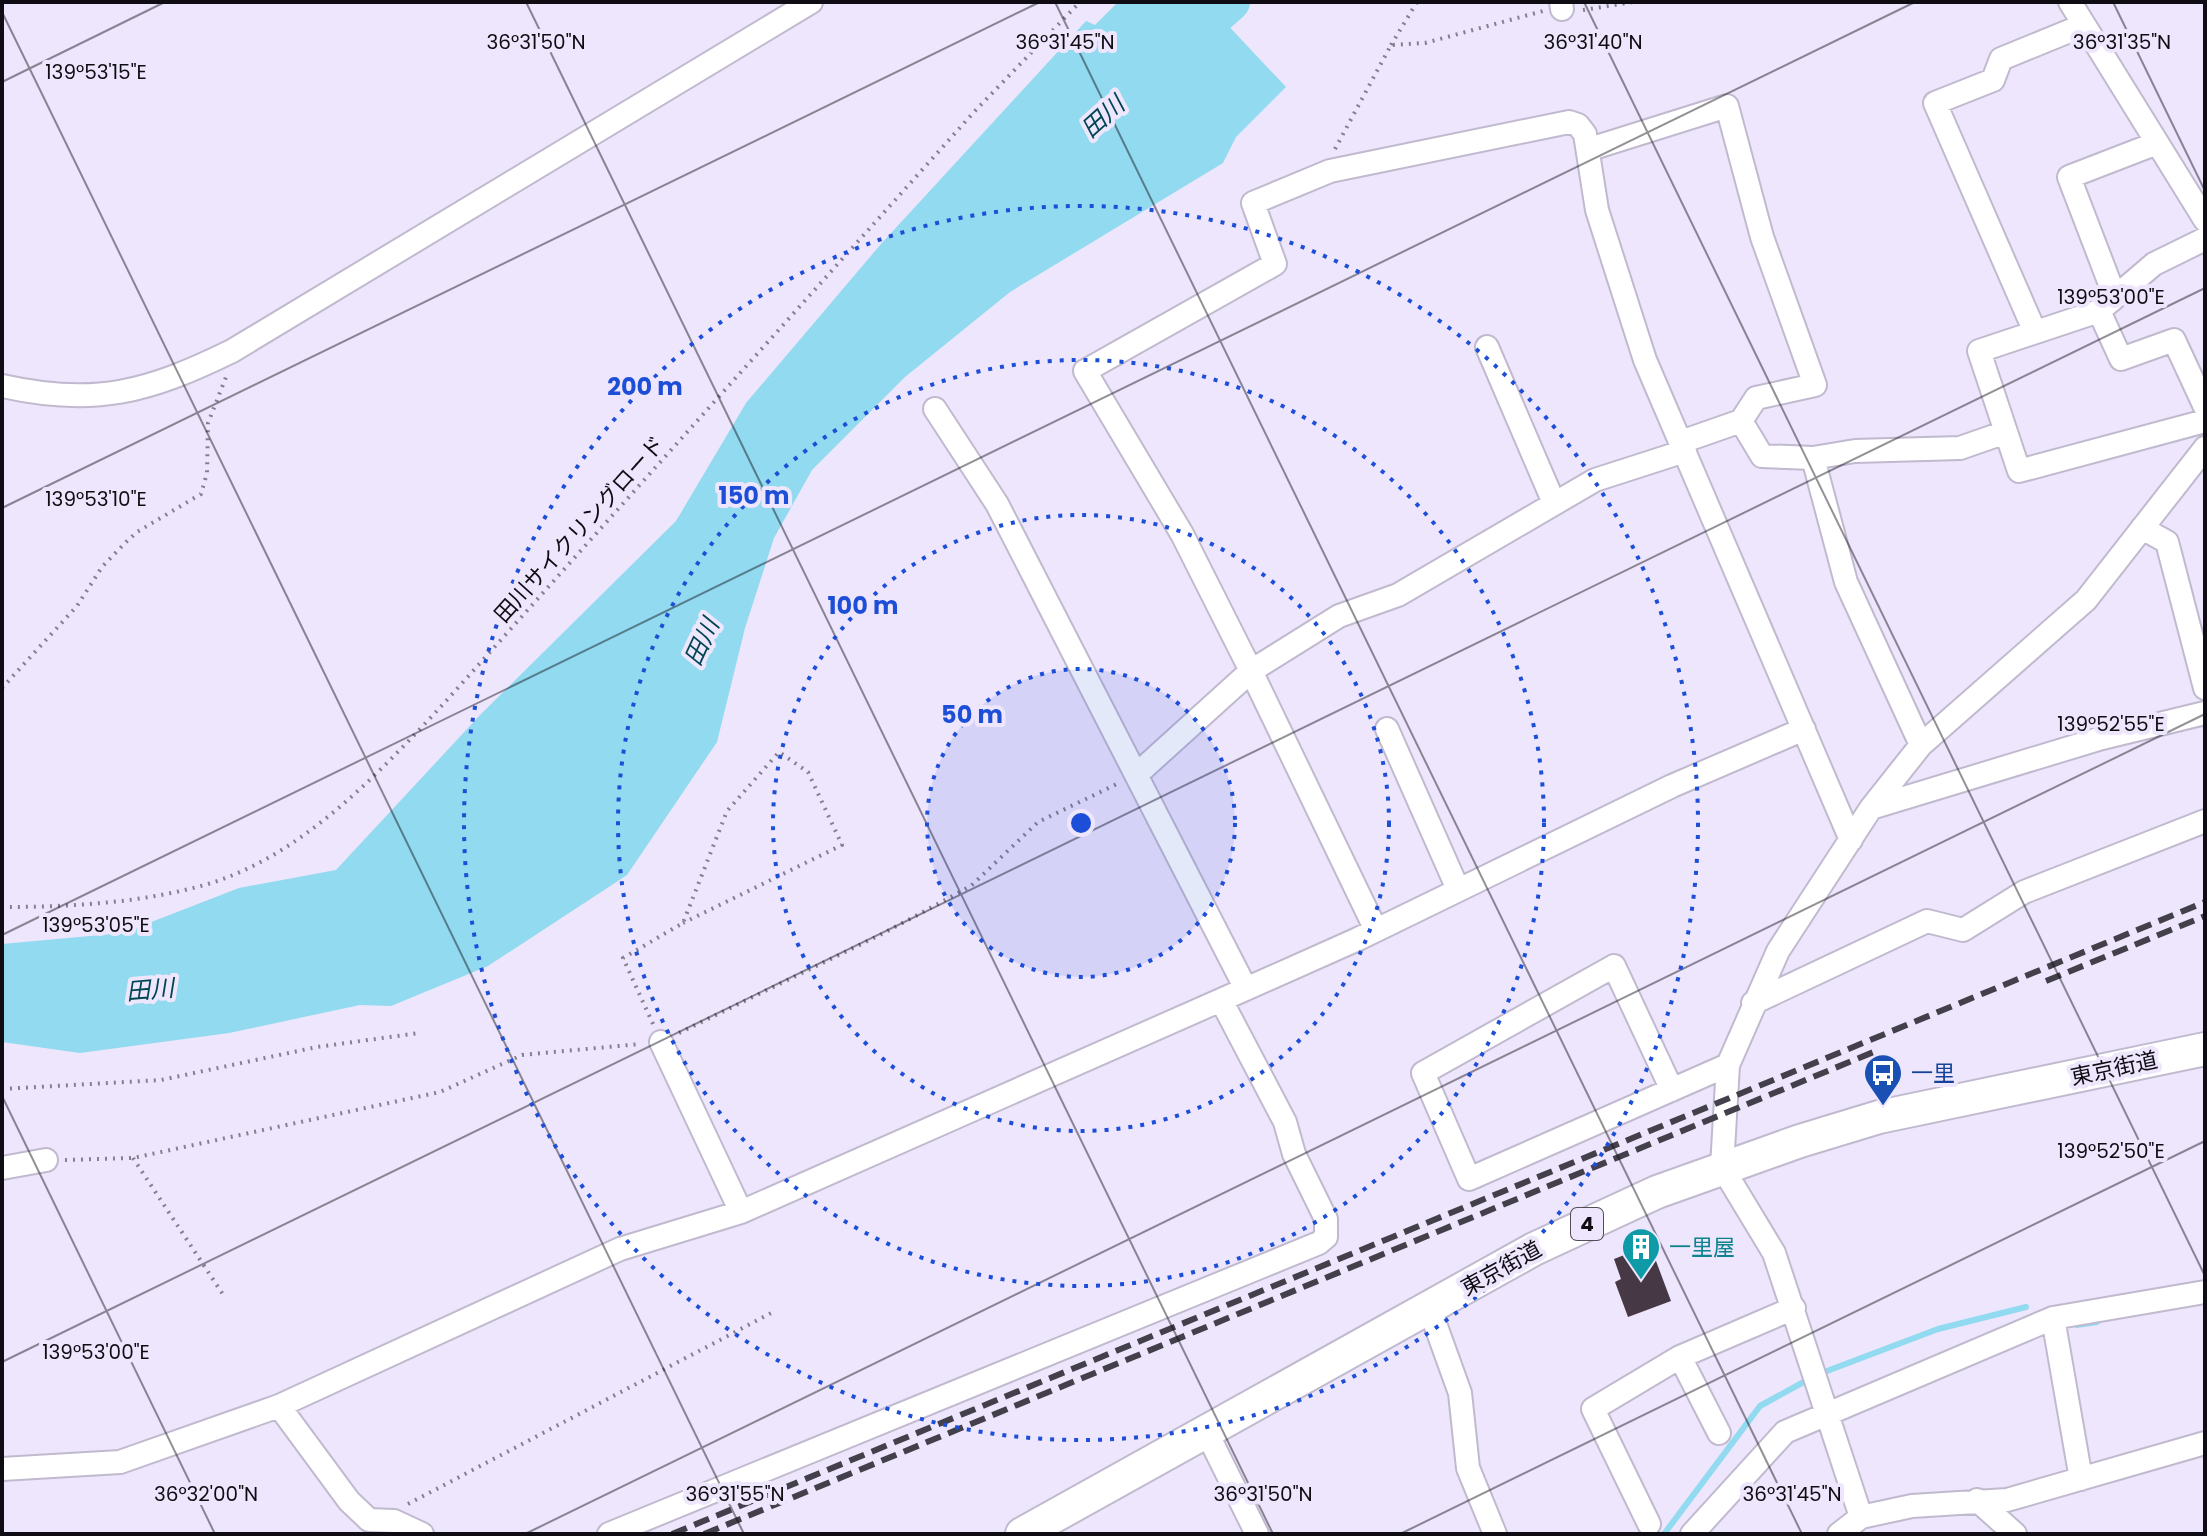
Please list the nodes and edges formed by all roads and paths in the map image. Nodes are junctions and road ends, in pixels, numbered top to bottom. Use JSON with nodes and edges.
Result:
{"nodes":[{"id":1,"x":811,"y":2,"type":"edge"},
{"id":2,"x":1080,"y":2,"type":"edge"},
{"id":3,"x":1417,"y":2,"type":"edge"},
{"id":4,"x":1633,"y":2,"type":"edge"},
{"id":5,"x":2070,"y":2,"type":"edge"},
{"id":6,"x":1561,"y":6,"type":"edge"},
{"id":7,"x":2084,"y":25,"type":"junction"},
{"id":8,"x":1391,"y":45,"type":"junction"},
{"id":9,"x":2157,"y":143,"type":"junction"},
{"id":10,"x":1590,"y":149,"type":"junction"},
{"id":11,"x":1330,"y":171,"type":"junction"},
{"id":12,"x":2198,"y":195,"type":"edge"},
{"id":13,"x":2205,"y":220,"type":"edge"},
{"id":14,"x":2205,"y":239,"type":"edge"},
{"id":15,"x":2107,"y":304,"type":"junction"},
{"id":16,"x":2035,"y":332,"type":"junction"},
{"id":17,"x":1487,"y":347,"type":"dead end"},
{"id":18,"x":232,"y":351,"type":"junction"},
{"id":19,"x":2,"y":386,"type":"edge"},
{"id":20,"x":2205,"y":407,"type":"edge"},
{"id":21,"x":935,"y":409,"type":"dead end"},
{"id":22,"x":1741,"y":421,"type":"junction"},
{"id":23,"x":2205,"y":421,"type":"edge"},
{"id":24,"x":2006,"y":432,"type":"junction"},
{"id":25,"x":1683,"y":447,"type":"junction"},
{"id":26,"x":2205,"y":448,"type":"edge"},
{"id":27,"x":1813,"y":458,"type":"junction"},
{"id":28,"x":1554,"y":503,"type":"junction"},
{"id":29,"x":2142,"y":528,"type":"junction"},
{"id":30,"x":1251,"y":671,"type":"junction"},
{"id":31,"x":2,"y":688,"type":"edge"},
{"id":32,"x":2205,"y":688,"type":"edge"},
{"id":33,"x":2205,"y":713,"type":"edge"},
{"id":34,"x":1387,"y":729,"type":"dead end"},
{"id":35,"x":1804,"y":729,"type":"junction"},
{"id":36,"x":1921,"y":745,"type":"junction"},
{"id":37,"x":1136,"y":775,"type":"junction"},
{"id":38,"x":1871,"y":808,"type":"junction"},
{"id":39,"x":2205,"y":821,"type":"edge"},
{"id":40,"x":1851,"y":840,"type":"junction"},
{"id":41,"x":1457,"y":887,"type":"junction"},
{"id":42,"x":2,"y":907,"type":"edge"},
{"id":43,"x":683,"y":923,"type":"junction"},
{"id":44,"x":1375,"y":928,"type":"junction"},
{"id":45,"x":1246,"y":989,"type":"junction"},
{"id":46,"x":1221,"y":1000,"type":"junction"},
{"id":47,"x":1753,"y":1003,"type":"junction"},
{"id":48,"x":419,"y":1033,"type":"dead end"},
{"id":49,"x":661,"y":1042,"type":"junction"},
{"id":50,"x":2205,"y":1049,"type":"edge"},
{"id":51,"x":1728,"y":1065,"type":"junction"},
{"id":52,"x":2,"y":1089,"type":"edge"},
{"id":53,"x":1672,"y":1090,"type":"junction"},
{"id":54,"x":133,"y":1158,"type":"junction"},
{"id":55,"x":46,"y":1160,"type":"joint"},
{"id":56,"x":1722,"y":1167,"type":"junction"},
{"id":57,"x":2,"y":1168,"type":"edge"},
{"id":58,"x":741,"y":1212,"type":"junction"},
{"id":59,"x":2205,"y":1292,"type":"edge"},
{"id":60,"x":224,"y":1296,"type":"dead end"},
{"id":61,"x":1429,"y":1307,"type":"junction"},
{"id":62,"x":1794,"y":1308,"type":"junction"},
{"id":63,"x":775,"y":1311,"type":"dead end"},
{"id":64,"x":2053,"y":1318,"type":"junction"},
{"id":65,"x":1680,"y":1357,"type":"junction"},
{"id":66,"x":279,"y":1406,"type":"junction"},
{"id":67,"x":1828,"y":1413,"type":"junction"},
{"id":68,"x":1206,"y":1431,"type":"junction"},
{"id":69,"x":1719,"y":1433,"type":"dead end"},
{"id":70,"x":2205,"y":1443,"type":"edge"},
{"id":71,"x":2,"y":1469,"type":"edge"},
{"id":72,"x":2081,"y":1479,"type":"junction"},
{"id":73,"x":1977,"y":1500,"type":"junction"},
{"id":74,"x":1861,"y":1517,"type":"junction"},
{"id":75,"x":394,"y":1521,"type":"junction"},
{"id":76,"x":1649,"y":1524,"type":"dead end"},
{"id":77,"x":422,"y":1534,"type":"edge"},
{"id":78,"x":609,"y":1534,"type":"edge"},
{"id":79,"x":1022,"y":1534,"type":"edge"},
{"id":80,"x":1257,"y":1534,"type":"edge"},
{"id":81,"x":1495,"y":1534,"type":"edge"},
{"id":82,"x":1692,"y":1534,"type":"edge"},
{"id":83,"x":1839,"y":1534,"type":"edge"},
{"id":84,"x":2015,"y":1534,"type":"edge"}],
"edges":[{"from":1,"to":18,"type":"street"},
{"from":2,"to":42,"type":"path","name":"田川サイクリングロード"},
{"from":3,"to":8,"type":"path"},
{"from":4,"to":6,"type":"path"},
{"from":5,"to":7,"type":"street"},
{"from":6,"to":8,"type":"path"},
{"from":7,"to":9,"type":"street"},
{"from":7,"to":16,"type":"street"},
{"from":8,"to":11,"type":"path"},
{"from":9,"to":12,"type":"street"},
{"from":9,"to":15,"type":"street"},
{"from":10,"to":11,"type":"street"},
{"from":10,"to":22,"type":"street"},
{"from":10,"to":25,"type":"street"},
{"from":11,"to":30,"type":"street"},
{"from":12,"to":13,"type":"street"},
{"from":14,"to":15,"type":"street"},
{"from":15,"to":16,"type":"street"},
{"from":15,"to":20,"type":"street"},
{"from":16,"to":24,"type":"street"},
{"from":17,"to":28,"type":"street"},
{"from":18,"to":19,"type":"street"},
{"from":18,"to":31,"type":"path"},
{"from":21,"to":37,"type":"street"},
{"from":22,"to":25,"type":"street"},
{"from":22,"to":27,"type":"street"},
{"from":23,"to":24,"type":"street"},
{"from":24,"to":27,"type":"street"},
{"from":25,"to":28,"type":"street"},
{"from":25,"to":35,"type":"street"},
{"from":26,"to":29,"type":"street"},
{"from":27,"to":36,"type":"street"},
{"from":28,"to":30,"type":"street"},
{"from":29,"to":32,"type":"street"},
{"from":29,"to":36,"type":"street"},
{"from":30,"to":37,"type":"street"},
{"from":30,"to":44,"type":"street"},
{"from":33,"to":38,"type":"street"},
{"from":34,"to":41,"type":"street"},
{"from":35,"to":40,"type":"street"},
{"from":35,"to":41,"type":"street"},
{"from":36,"to":38,"type":"street"},
{"from":37,"to":45,"type":"street"},
{"from":37,"to":49,"type":"path"},
{"from":38,"to":40,"type":"street"},
{"from":39,"to":47,"type":"street"},
{"from":40,"to":47,"type":"street"},
{"from":41,"to":44,"type":"street"},
{"from":43,"to":43,"type":"path"},
{"from":43,"to":49,"type":"path"},
{"from":44,"to":45,"type":"street"},
{"from":45,"to":46,"type":"street"},
{"from":46,"to":58,"type":"street"},
{"from":46,"to":78,"type":"street"},
{"from":47,"to":51,"type":"street"},
{"from":48,"to":52,"type":"path"},
{"from":49,"to":54,"type":"path"},
{"from":49,"to":58,"type":"street"},
{"from":50,"to":56,"type":"highway","name":"東京街道","number":"4"},
{"from":51,"to":53,"type":"street"},
{"from":51,"to":56,"type":"street"},
{"from":53,"to":53,"type":"street"},
{"from":54,"to":55,"type":"path"},
{"from":54,"to":60,"type":"path"},
{"from":55,"to":57,"type":"street"},
{"from":56,"to":61,"type":"highway","name":"東京街道","number":"4"},
{"from":56,"to":62,"type":"street"},
{"from":58,"to":66,"type":"street"},
{"from":59,"to":64,"type":"street"},
{"from":61,"to":68,"type":"highway","name":"東京街道","number":"4"},
{"from":61,"to":81,"type":"street"},
{"from":62,"to":65,"type":"street"},
{"from":62,"to":67,"type":"street"},
{"from":63,"to":75,"type":"path"},
{"from":64,"to":67,"type":"street"},
{"from":64,"to":72,"type":"street"},
{"from":65,"to":69,"type":"street"},
{"from":65,"to":76,"type":"street"},
{"from":66,"to":71,"type":"street"},
{"from":66,"to":75,"type":"street"},
{"from":67,"to":74,"type":"street"},
{"from":67,"to":82,"type":"street"},
{"from":68,"to":79,"type":"highway","name":"東京街道","number":"4"},
{"from":68,"to":80,"type":"street"},
{"from":70,"to":72,"type":"street"},
{"from":72,"to":73,"type":"street"},
{"from":73,"to":74,"type":"street"},
{"from":73,"to":84,"type":"street"},
{"from":74,"to":83,"type":"street"},
{"from":75,"to":77,"type":"street"}]}
